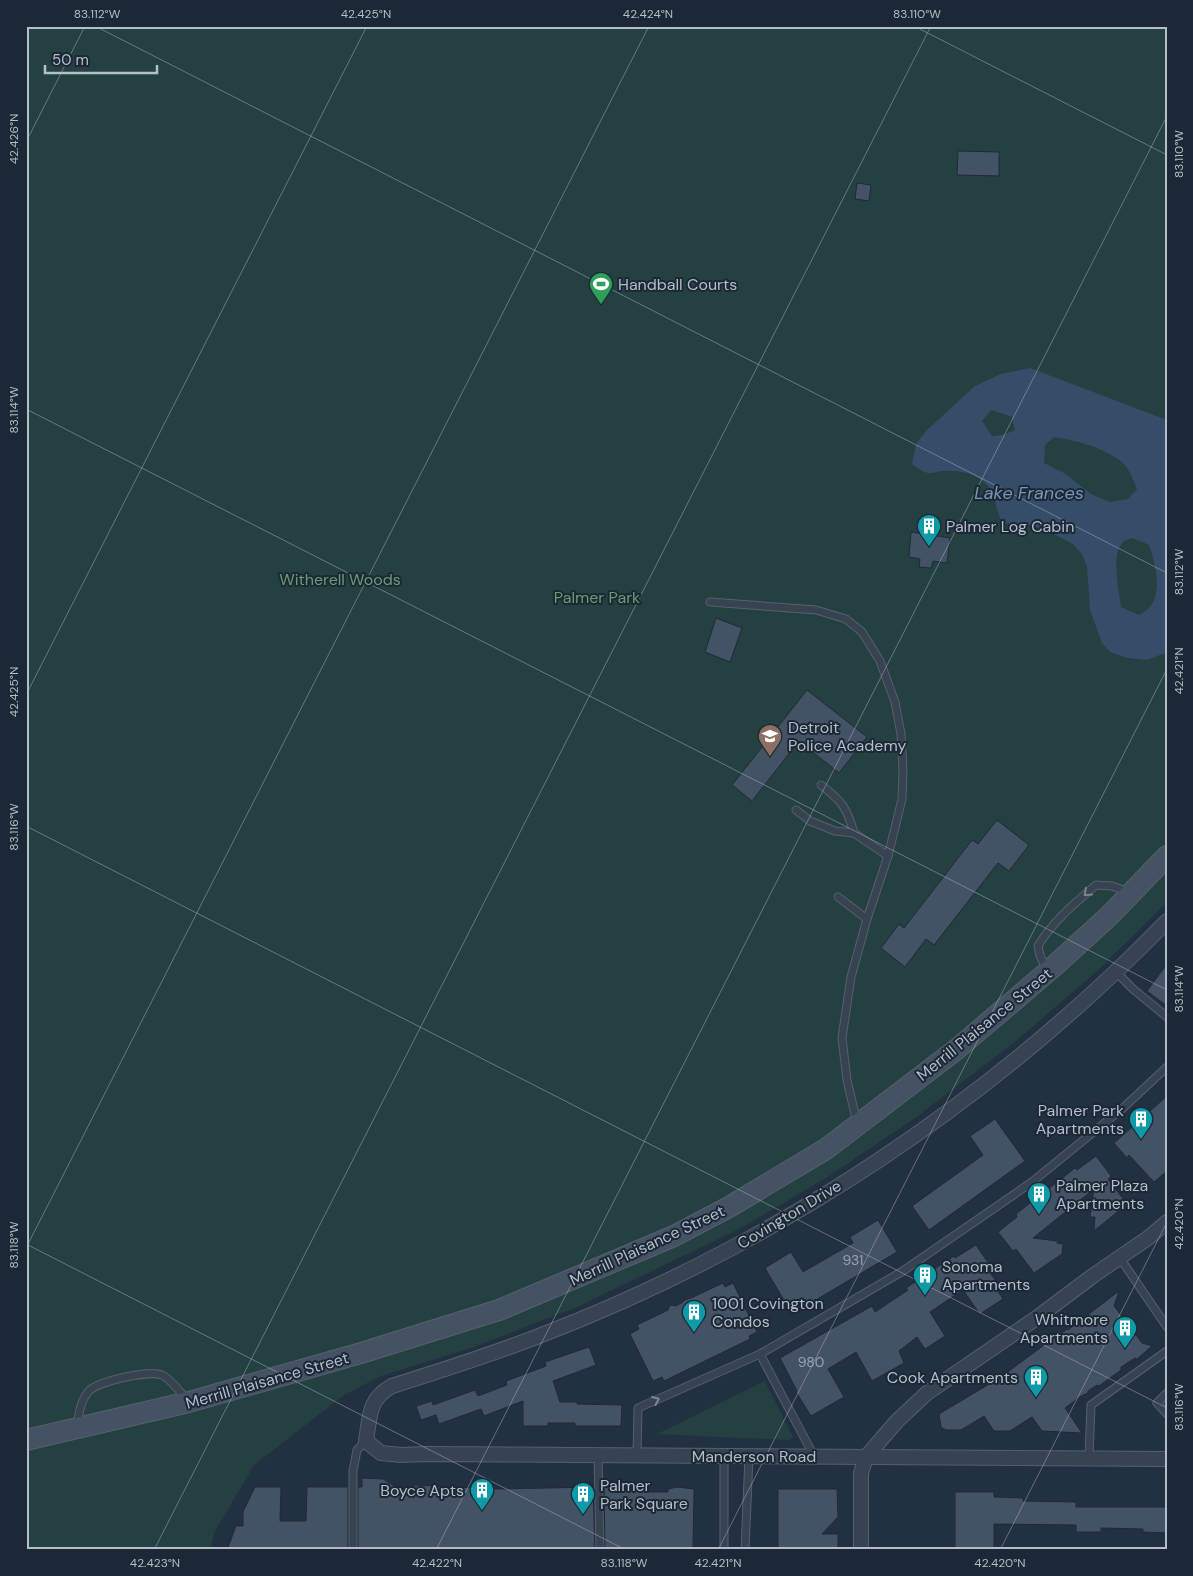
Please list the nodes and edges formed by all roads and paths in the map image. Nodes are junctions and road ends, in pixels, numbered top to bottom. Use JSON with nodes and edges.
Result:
{"nodes":[{"id":1,"x":710,"y":602,"type":"dead end"},
{"id":2,"x":822,"y":785,"type":"dead end"},
{"id":3,"x":796,"y":810,"type":"dead end"},
{"id":4,"x":854,"y":833,"type":"junction"},
{"id":5,"x":888,"y":856,"type":"junction"},
{"id":6,"x":1165,"y":862,"type":"edge"},
{"id":7,"x":1132,"y":893,"type":"junction"},
{"id":8,"x":838,"y":896,"type":"dead end"},
{"id":9,"x":867,"y":919,"type":"junction"},
{"id":10,"x":1167,"y":921,"type":"edge"},
{"id":11,"x":1115,"y":971,"type":"junction"},
{"id":12,"x":1048,"y":972,"type":"junction"},
{"id":13,"x":1167,"y":1017,"type":"edge"},
{"id":14,"x":1167,"y":1068,"type":"edge"},
{"id":15,"x":858,"y":1124,"type":"junction"},
{"id":16,"x":1167,"y":1222,"type":"edge"},
{"id":17,"x":1148,"y":1238,"type":"junction"},
{"id":18,"x":1167,"y":1239,"type":"edge"},
{"id":19,"x":1120,"y":1258,"type":"junction"},
{"id":20,"x":1167,"y":1327,"type":"edge"},
{"id":21,"x":1167,"y":1351,"type":"edge"},
{"id":22,"x":760,"y":1354,"type":"junction"},
{"id":23,"x":1167,"y":1393,"type":"edge"},
{"id":24,"x":189,"y":1402,"type":"junction"},
{"id":25,"x":1167,"y":1414,"type":"edge"},
{"id":26,"x":77,"y":1429,"type":"junction"},
{"id":27,"x":26,"y":1440,"type":"edge"},
{"id":28,"x":366,"y":1441,"type":"junction"},
{"id":29,"x":598,"y":1455,"type":"junction"},
{"id":30,"x":636,"y":1455,"type":"junction"},
{"id":31,"x":724,"y":1456,"type":"junction"},
{"id":32,"x":748,"y":1456,"type":"junction"},
{"id":33,"x":814,"y":1456,"type":"junction"},
{"id":34,"x":866,"y":1457,"type":"junction"},
{"id":35,"x":1089,"y":1458,"type":"junction"},
{"id":36,"x":1167,"y":1459,"type":"edge"},
{"id":37,"x":353,"y":1550,"type":"edge"},
{"id":38,"x":600,"y":1550,"type":"edge"},
{"id":39,"x":724,"y":1550,"type":"edge"},
{"id":40,"x":744,"y":1550,"type":"edge"},
{"id":41,"x":861,"y":1550,"type":"edge"}],
"edges":[{"from":1,"to":5,"type":"lane"},
{"from":2,"to":4,"type":"lane"},
{"from":3,"to":4,"type":"lane"},
{"from":4,"to":5,"type":"lane"},
{"from":5,"to":9,"type":"lane"},
{"from":6,"to":7,"type":"street","name":"Merrill Plaisance Street"},
{"from":7,"to":12,"type":"street","name":"Merrill Plaisance Street"},
{"from":7,"to":12,"type":"lane","one_way":true},
{"from":8,"to":9,"type":"lane"},
{"from":9,"to":15,"type":"lane"},
{"from":10,"to":11,"type":"street","name":"Covington Drive"},
{"from":11,"to":13,"type":"lane"},
{"from":11,"to":28,"type":"street","name":"Covington Drive"},
{"from":12,"to":15,"type":"street","name":"Merrill Plaisance Street"},
{"from":14,"to":22,"type":"lane"},
{"from":15,"to":24,"type":"street","name":"Merrill Plaisance Street"},
{"from":16,"to":17,"type":"street"},
{"from":17,"to":18,"type":"street"},
{"from":17,"to":19,"type":"street"},
{"from":19,"to":20,"type":"lane"},
{"from":19,"to":34,"type":"street"},
{"from":21,"to":35,"type":"lane"},
{"from":30,"to":22,"type":"lane","one_way":true},
{"from":22,"to":33,"type":"lane"},
{"from":23,"to":25,"type":"lane"},
{"from":24,"to":26,"type":"street","name":"Merrill Plaisance Street"},
{"from":24,"to":26,"type":"lane"},
{"from":26,"to":27,"type":"street","name":"Merrill Plaisance Street"},
{"from":28,"to":29,"type":"street","name":"Manderson Road"},
{"from":28,"to":37,"type":"lane"},
{"from":29,"to":30,"type":"street","name":"Manderson Road"},
{"from":29,"to":38,"type":"lane"},
{"from":30,"to":31,"type":"street","name":"Manderson Road"},
{"from":31,"to":32,"type":"street","name":"Manderson Road"},
{"from":31,"to":39,"type":"lane"},
{"from":32,"to":33,"type":"street","name":"Manderson Road"},
{"from":32,"to":40,"type":"lane"},
{"from":33,"to":34,"type":"street","name":"Manderson Road"},
{"from":34,"to":35,"type":"street","name":"Manderson Road"},
{"from":34,"to":41,"type":"street"},
{"from":35,"to":36,"type":"street","name":"Manderson Road"}]}
